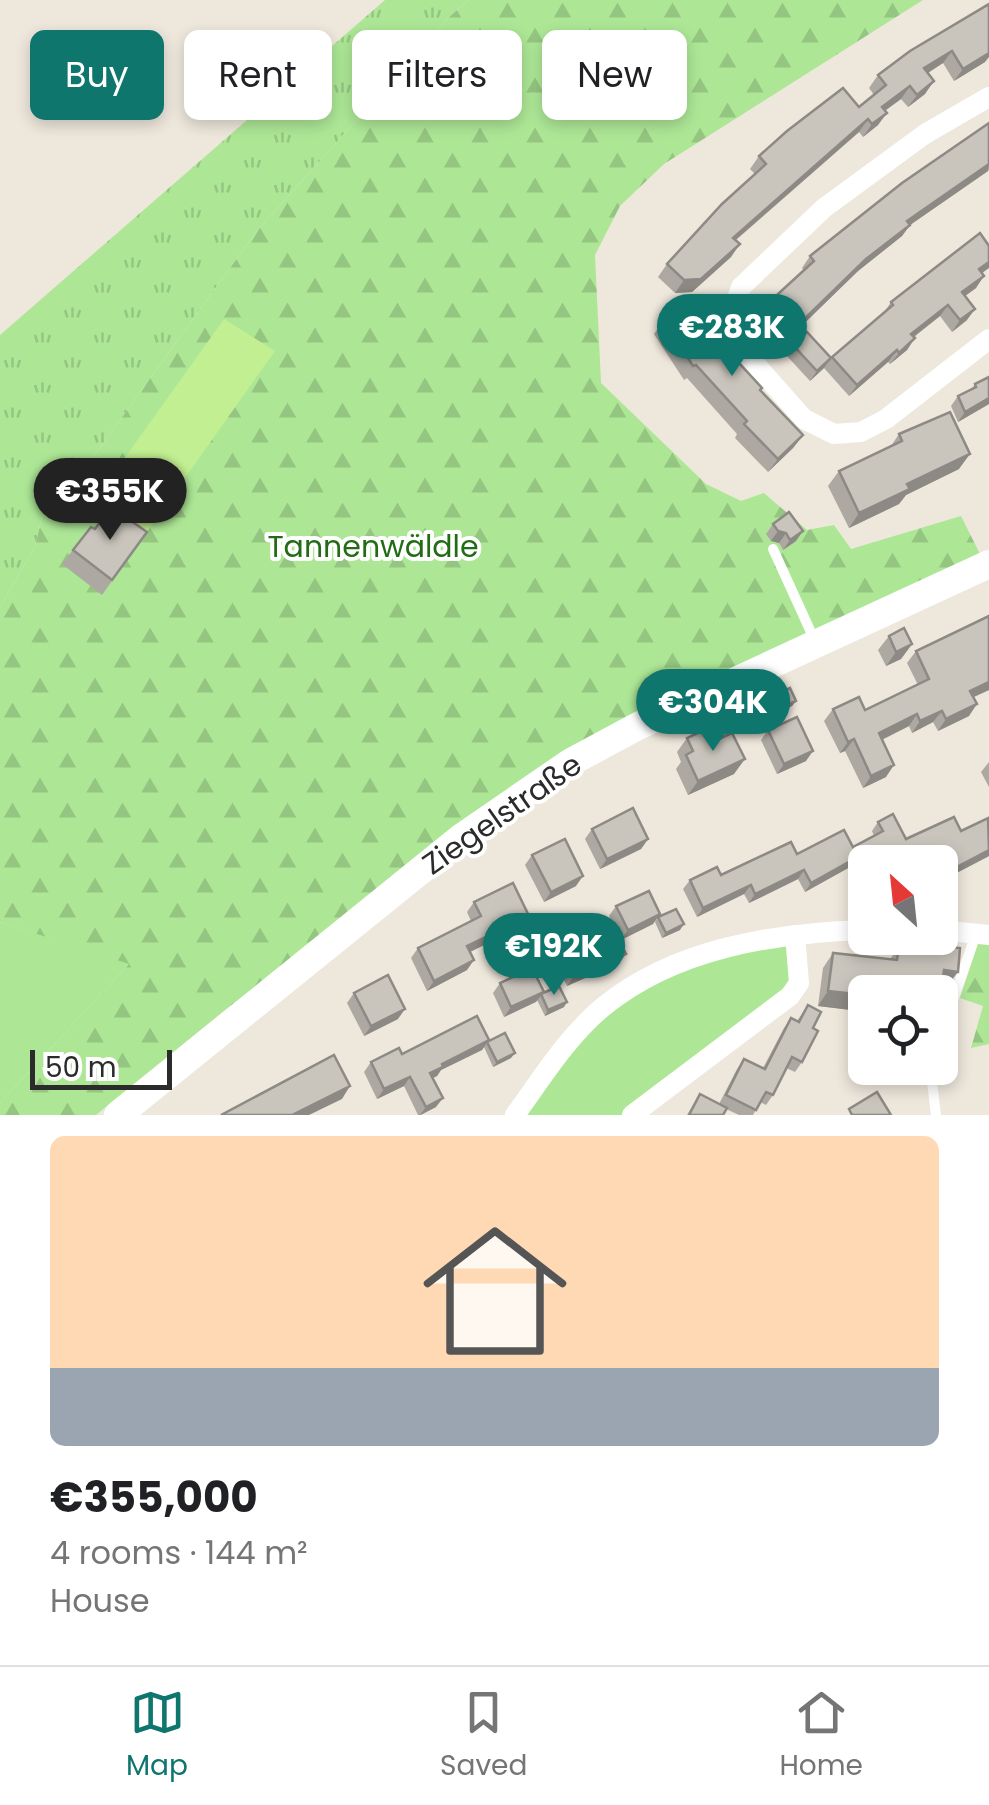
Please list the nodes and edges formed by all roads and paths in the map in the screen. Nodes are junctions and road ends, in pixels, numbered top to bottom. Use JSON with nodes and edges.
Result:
{"nodes":[{"id":1,"x":989,"y":97,"type":"edge"},
{"id":2,"x":989,"y":339,"type":"edge"},
{"id":3,"x":773,"y":548,"type":"dead end"},
{"id":4,"x":989,"y":564,"type":"edge"},
{"id":5,"x":816,"y":642,"type":"junction"},
{"id":6,"x":848,"y":931,"type":"edge"},
{"id":7,"x":958,"y":932,"type":"edge"},
{"id":8,"x":983,"y":934,"type":"edge"},
{"id":9,"x":795,"y":936,"type":"junction"},
{"id":10,"x":958,"y":994,"type":"edge"},
{"id":11,"x":932,"y":1085,"type":"edge"},
{"id":12,"x":118,"y":1115,"type":"edge"},
{"id":13,"x":515,"y":1115,"type":"edge"},
{"id":14,"x":632,"y":1115,"type":"edge"},
{"id":15,"x":936,"y":1115,"type":"edge"}],
"edges":[{"from":1,"to":2,"type":"street"},
{"from":3,"to":5,"type":"lane"},
{"from":4,"to":5,"type":"main road","name":"Ziegelstraße"},
{"from":5,"to":12,"type":"main road","name":"Ziegelstraße"},
{"from":6,"to":9,"type":"street"},
{"from":7,"to":8,"type":"street"},
{"from":8,"to":10,"type":"lane"},
{"from":9,"to":13,"type":"street"},
{"from":9,"to":14,"type":"street"},
{"from":11,"to":15,"type":"lane"}]}
